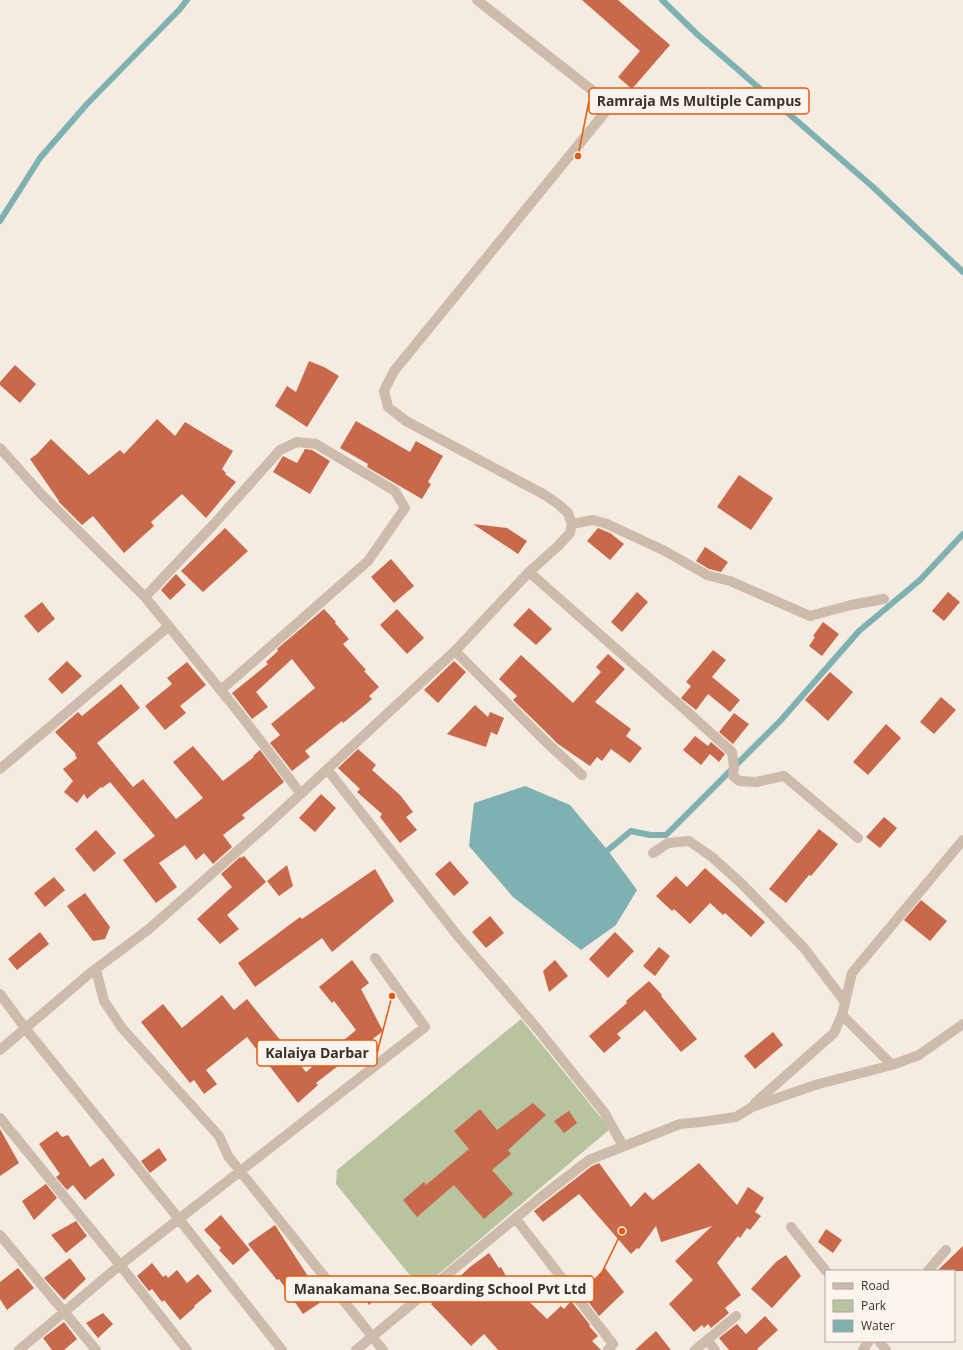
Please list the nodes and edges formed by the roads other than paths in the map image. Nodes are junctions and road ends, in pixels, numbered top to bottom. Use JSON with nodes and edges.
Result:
{"nodes":[{"id":1,"x":477,"y":0,"type":"edge"},
{"id":2,"x":0,"y":448,"type":"edge"},
{"id":3,"x":572,"y":524,"type":"junction"},
{"id":4,"x":529,"y":572,"type":"junction"},
{"id":5,"x":145,"y":597,"type":"junction"},
{"id":6,"x":884,"y":599,"type":"dead end"},
{"id":7,"x":169,"y":626,"type":"junction"},
{"id":8,"x":455,"y":650,"type":"junction"},
{"id":9,"x":220,"y":690,"type":"junction"},
{"id":10,"x":0,"y":769,"type":"edge"},
{"id":11,"x":327,"y":769,"type":"junction"},
{"id":12,"x":582,"y":776,"type":"dead end"},
{"id":13,"x":301,"y":794,"type":"junction"},
{"id":14,"x":858,"y":838,"type":"dead end"},
{"id":15,"x":963,"y":840,"type":"edge"},
{"id":16,"x":653,"y":853,"type":"dead end"},
{"id":17,"x":375,"y":958,"type":"dead end"},
{"id":18,"x":96,"y":970,"type":"junction"},
{"id":19,"x":0,"y":994,"type":"edge"},
{"id":20,"x":845,"y":1002,"type":"junction"},
{"id":21,"x":842,"y":1015,"type":"junction"},
{"id":22,"x":963,"y":1024,"type":"edge"},
{"id":23,"x":24,"y":1028,"type":"junction"},
{"id":24,"x":0,"y":1050,"type":"edge"},
{"id":25,"x":892,"y":1065,"type":"junction"},
{"id":26,"x":752,"y":1106,"type":"junction"},
{"id":27,"x":0,"y":1118,"type":"edge"},
{"id":28,"x":623,"y":1146,"type":"junction"},
{"id":29,"x":240,"y":1171,"type":"junction"},
{"id":30,"x":516,"y":1218,"type":"junction"},
{"id":31,"x":179,"y":1219,"type":"junction"},
{"id":32,"x":791,"y":1227,"type":"dead end"},
{"id":33,"x":0,"y":1235,"type":"edge"},
{"id":34,"x":946,"y":1250,"type":"dead end"},
{"id":35,"x":120,"y":1265,"type":"junction"},
{"id":36,"x":825,"y":1270,"type":"edge"},
{"id":37,"x":929,"y":1270,"type":"edge"},
{"id":38,"x":65,"y":1312,"type":"junction"},
{"id":39,"x":736,"y":1316,"type":"dead end"},
{"id":40,"x":372,"y":1337,"type":"junction"},
{"id":41,"x":707,"y":1340,"type":"junction"},
{"id":42,"x":868,"y":1342,"type":"edge"},
{"id":43,"x":880,"y":1342,"type":"edge"},
{"id":44,"x":19,"y":1350,"type":"edge"},
{"id":45,"x":96,"y":1350,"type":"edge"},
{"id":46,"x":188,"y":1350,"type":"edge"},
{"id":47,"x":282,"y":1350,"type":"edge"},
{"id":48,"x":356,"y":1350,"type":"edge"},
{"id":49,"x":384,"y":1350,"type":"edge"},
{"id":50,"x":608,"y":1350,"type":"edge"},
{"id":51,"x":695,"y":1350,"type":"edge"},
{"id":52,"x":715,"y":1350,"type":"edge"},
{"id":53,"x":862,"y":1350,"type":"edge"},
{"id":54,"x":886,"y":1350,"type":"edge"}],
"edges":[{"from":1,"to":3,"type":"street"},
{"from":2,"to":5,"type":"street"},
{"from":3,"to":4,"type":"street"},
{"from":3,"to":6,"type":"street"},
{"from":4,"to":8,"type":"street"},
{"from":4,"to":14,"type":"street"},
{"from":5,"to":7,"type":"street"},
{"from":5,"to":9,"type":"street"},
{"from":7,"to":9,"type":"street"},
{"from":7,"to":10,"type":"street"},
{"from":8,"to":11,"type":"street"},
{"from":8,"to":12,"type":"street"},
{"from":9,"to":13,"type":"street"},
{"from":11,"to":13,"type":"street"},
{"from":11,"to":28,"type":"street"},
{"from":13,"to":18,"type":"street"},
{"from":15,"to":20,"type":"street"},
{"from":16,"to":20,"type":"street"},
{"from":17,"to":29,"type":"street"},
{"from":18,"to":23,"type":"street"},
{"from":18,"to":29,"type":"street"},
{"from":19,"to":23,"type":"street"},
{"from":20,"to":21,"type":"street"},
{"from":21,"to":25,"type":"street"},
{"from":21,"to":26,"type":"street"},
{"from":22,"to":25,"type":"street"},
{"from":23,"to":24,"type":"street"},
{"from":23,"to":31,"type":"street"},
{"from":25,"to":26,"type":"street"},
{"from":26,"to":28,"type":"street"},
{"from":27,"to":35,"type":"street"},
{"from":28,"to":30,"type":"street"},
{"from":29,"to":31,"type":"street"},
{"from":29,"to":40,"type":"street"},
{"from":30,"to":40,"type":"street"},
{"from":30,"to":50,"type":"street"},
{"from":31,"to":35,"type":"street"},
{"from":31,"to":47,"type":"street"},
{"from":32,"to":36,"type":"street"},
{"from":33,"to":38,"type":"street"},
{"from":34,"to":37,"type":"street"},
{"from":35,"to":38,"type":"street"},
{"from":35,"to":46,"type":"street"},
{"from":38,"to":44,"type":"street"},
{"from":38,"to":45,"type":"street"},
{"from":39,"to":41,"type":"street"},
{"from":40,"to":48,"type":"street"},
{"from":40,"to":49,"type":"street"},
{"from":41,"to":51,"type":"street"},
{"from":41,"to":52,"type":"street"},
{"from":42,"to":53,"type":"street"},
{"from":43,"to":54,"type":"street"}]}
